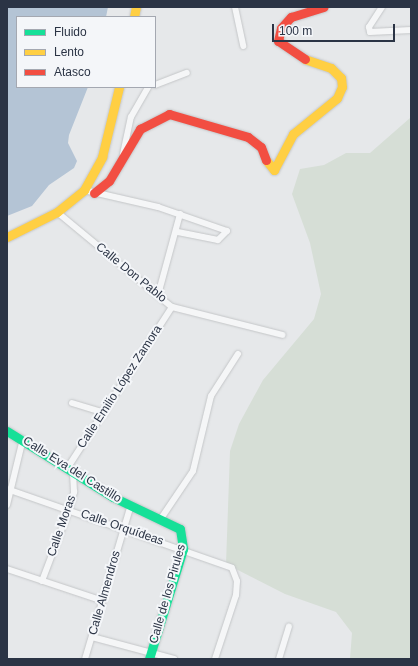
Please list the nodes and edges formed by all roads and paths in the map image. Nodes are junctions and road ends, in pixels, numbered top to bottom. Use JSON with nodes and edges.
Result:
{"nodes":[{"id":1,"x":235,"y":7,"type":"edge"},
{"id":2,"x":324,"y":7,"type":"edge"},
{"id":3,"x":382,"y":7,"type":"edge"},
{"id":4,"x":411,"y":30,"type":"edge"},
{"id":5,"x":243,"y":46,"type":"dead end"},
{"id":6,"x":187,"y":73,"type":"dead end"},
{"id":7,"x":156,"y":85,"type":"edge"},
{"id":8,"x":119,"y":88,"type":"edge"},
{"id":9,"x":147,"y":88,"type":"edge"},
{"id":10,"x":122,"y":157,"type":"junction"},
{"id":11,"x":84,"y":190,"type":"junction"},
{"id":12,"x":94,"y":193,"type":"junction"},
{"id":13,"x":56,"y":212,"type":"junction"},
{"id":14,"x":180,"y":214,"type":"junction"},
{"id":15,"x":178,"y":232,"type":"junction"},
{"id":16,"x":7,"y":237,"type":"edge"},
{"id":17,"x":158,"y":295,"type":"junction"},
{"id":18,"x":172,"y":306,"type":"junction"},
{"id":19,"x":283,"y":336,"type":"dead end"},
{"id":20,"x":238,"y":354,"type":"dead end"},
{"id":21,"x":72,"y":403,"type":"dead end"},
{"id":22,"x":104,"y":413,"type":"junction"},
{"id":23,"x":7,"y":431,"type":"edge"},
{"id":24,"x":23,"y":439,"type":"junction"},
{"id":25,"x":71,"y":469,"type":"junction"},
{"id":26,"x":10,"y":490,"type":"edge"},
{"id":27,"x":7,"y":505,"type":"edge"},
{"id":28,"x":131,"y":505,"type":"junction"},
{"id":29,"x":69,"y":510,"type":"junction"},
{"id":30,"x":162,"y":517,"type":"junction"},
{"id":31,"x":123,"y":528,"type":"junction"},
{"id":32,"x":180,"y":529,"type":"joint"},
{"id":33,"x":183,"y":549,"type":"junction"},
{"id":34,"x":7,"y":569,"type":"edge"},
{"id":35,"x":42,"y":581,"type":"junction"},
{"id":36,"x":103,"y":601,"type":"junction"},
{"id":37,"x":289,"y":626,"type":"dead end"},
{"id":38,"x":92,"y":636,"type":"junction"},
{"id":39,"x":150,"y":655,"type":"edge"},
{"id":40,"x":85,"y":659,"type":"edge"},
{"id":41,"x":174,"y":659,"type":"edge"},
{"id":42,"x":215,"y":659,"type":"edge"},
{"id":43,"x":278,"y":659,"type":"edge"}],
"edges":[{"from":1,"to":5,"type":"street"},
{"from":2,"to":10,"type":"street"},
{"from":3,"to":4,"type":"street"},
{"from":6,"to":7,"type":"street"},
{"from":8,"to":11,"type":"street"},
{"from":9,"to":10,"type":"street"},
{"from":10,"to":12,"type":"street"},
{"from":11,"to":12,"type":"street"},
{"from":11,"to":13,"type":"street"},
{"from":12,"to":14,"type":"street"},
{"from":13,"to":16,"type":"street"},
{"from":13,"to":17,"type":"street","name":"Calle Don Pablo"},
{"from":14,"to":15,"type":"street"},
{"from":14,"to":15,"type":"street"},
{"from":15,"to":17,"type":"street"},
{"from":17,"to":18,"type":"street","name":"Calle Don Pablo"},
{"from":18,"to":19,"type":"street","name":"Calle Don Pablo"},
{"from":18,"to":22,"type":"street","name":"Calle Emilio López Zamora"},
{"from":20,"to":30,"type":"street"},
{"from":21,"to":22,"type":"street"},
{"from":22,"to":25,"type":"street","name":"Calle Emilio López Zamora"},
{"from":23,"to":24,"type":"street","name":"Calle Eva del Castillo"},
{"from":24,"to":25,"type":"street","name":"Calle Eva del Castillo"},
{"from":24,"to":26,"type":"street"},
{"from":25,"to":28,"type":"street","name":"Calle Eva del Castillo"},
{"from":25,"to":29,"type":"street","name":"Calle Moras"},
{"from":26,"to":27,"type":"street"},
{"from":26,"to":29,"type":"street","name":"Calle Orquídeas"},
{"from":28,"to":30,"type":"street","name":"Calle Eva del Castillo"},
{"from":28,"to":31,"type":"street","name":"Calle Almendros"},
{"from":29,"to":31,"type":"street","name":"Calle Orquídeas"},
{"from":29,"to":35,"type":"street","name":"Calle Moras"},
{"from":30,"to":32,"type":"street","name":"Calle Eva del Castillo"},
{"from":31,"to":33,"type":"street","name":"Calle Orquídeas"},
{"from":31,"to":36,"type":"street","name":"Calle Almendros"},
{"from":32,"to":33,"type":"street","name":"Calle de los Pirules"},
{"from":33,"to":39,"type":"street","name":"Calle de los Pirules"},
{"from":33,"to":42,"type":"street","name":"Calle Orquídeas"},
{"from":34,"to":35,"type":"street"},
{"from":35,"to":36,"type":"street"},
{"from":36,"to":38,"type":"street","name":"Calle Almendros"},
{"from":37,"to":43,"type":"street"},
{"from":38,"to":39,"type":"street"},
{"from":38,"to":40,"type":"street","name":"Calle Almendros"},
{"from":39,"to":41,"type":"street"}]}
